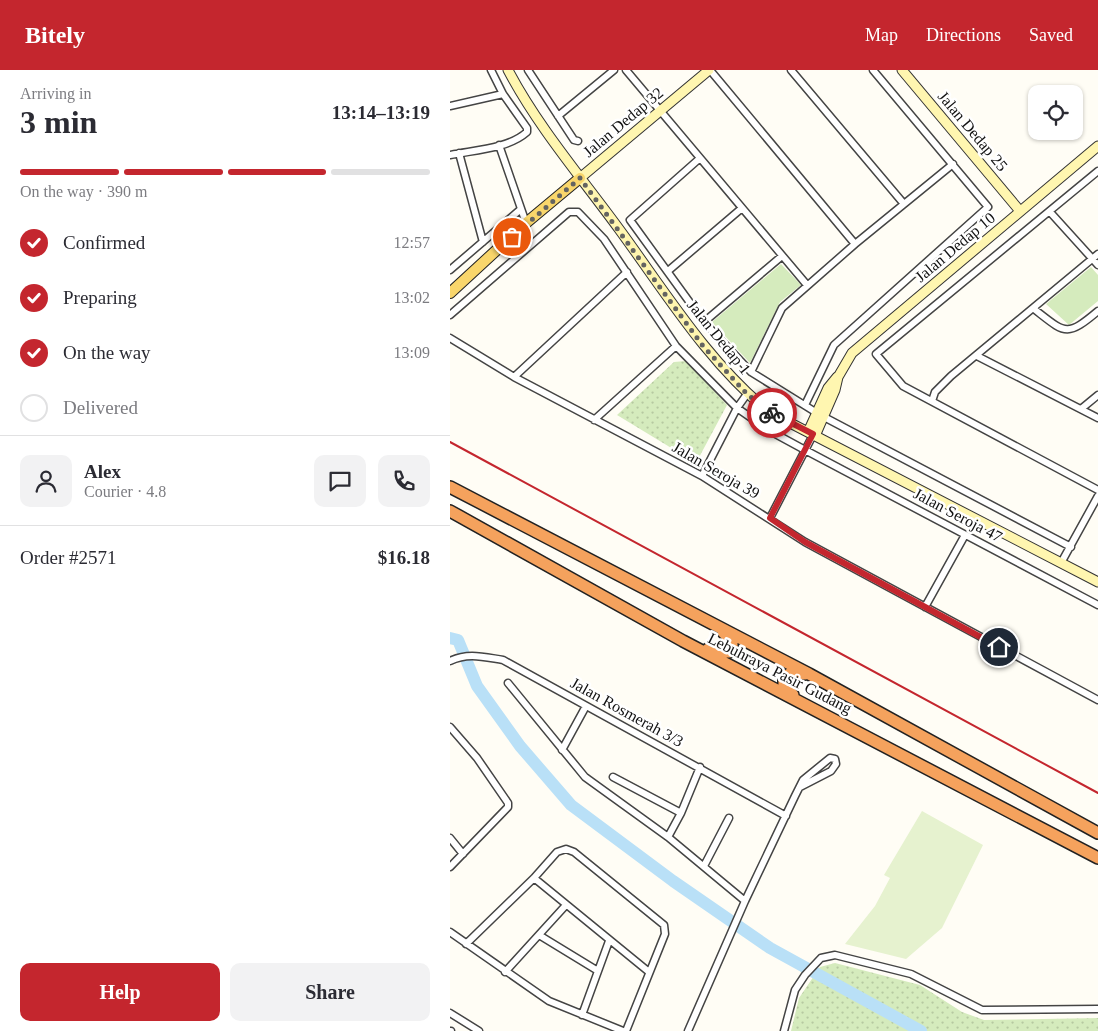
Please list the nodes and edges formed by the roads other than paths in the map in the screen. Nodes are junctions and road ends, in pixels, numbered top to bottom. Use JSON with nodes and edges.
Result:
{"nodes":[{"id":1,"x":491,"y":70,"type":"edge"},
{"id":2,"x":508,"y":70,"type":"edge"},
{"id":3,"x":528,"y":70,"type":"edge"},
{"id":4,"x":614,"y":70,"type":"edge"},
{"id":5,"x":626,"y":70,"type":"edge"},
{"id":6,"x":709,"y":70,"type":"edge"},
{"id":7,"x":791,"y":70,"type":"edge"},
{"id":8,"x":873,"y":70,"type":"edge"},
{"id":9,"x":902,"y":70,"type":"edge"},
{"id":10,"x":502,"y":94,"type":"junction"},
{"id":11,"x":450,"y":106,"type":"edge"},
{"id":12,"x":660,"y":111,"type":"junction"},
{"id":13,"x":558,"y":116,"type":"junction"},
{"id":14,"x":578,"y":141,"type":"dead end"},
{"id":15,"x":499,"y":145,"type":"junction"},
{"id":16,"x":1098,"y":146,"type":"edge"},
{"id":17,"x":459,"y":153,"type":"junction"},
{"id":18,"x":450,"y":155,"type":"edge"},
{"id":19,"x":699,"y":159,"type":"junction"},
{"id":20,"x":953,"y":164,"type":"junction"},
{"id":21,"x":1098,"y":171,"type":"edge"},
{"id":22,"x":580,"y":178,"type":"junction"},
{"id":23,"x":904,"y":204,"type":"junction"},
{"id":24,"x":742,"y":208,"type":"junction"},
{"id":25,"x":520,"y":209,"type":"junction"},
{"id":26,"x":1020,"y":211,"type":"junction"},
{"id":27,"x":1050,"y":212,"type":"junction"},
{"id":28,"x":526,"y":223,"type":"junction"},
{"id":29,"x":483,"y":242,"type":"junction"},
{"id":30,"x":855,"y":244,"type":"junction"},
{"id":31,"x":782,"y":256,"type":"junction"},
{"id":32,"x":1095,"y":257,"type":"edge"},
{"id":33,"x":1098,"y":265,"type":"edge"},
{"id":34,"x":450,"y":270,"type":"edge"},
{"id":35,"x":668,"y":271,"type":"junction"},
{"id":36,"x":627,"y":272,"type":"junction"},
{"id":37,"x":807,"y":285,"type":"junction"},
{"id":38,"x":450,"y":293,"type":"edge"},
{"id":39,"x":1034,"y":309,"type":"junction"},
{"id":40,"x":1098,"y":311,"type":"edge"},
{"id":41,"x":450,"y":315,"type":"edge"},
{"id":42,"x":704,"y":322,"type":"junction"},
{"id":43,"x":450,"y":338,"type":"edge"},
{"id":44,"x":676,"y":346,"type":"junction"},
{"id":45,"x":977,"y":356,"type":"junction"},
{"id":46,"x":751,"y":372,"type":"junction"},
{"id":47,"x":514,"y":377,"type":"junction"},
{"id":48,"x":747,"y":394,"type":"junction"},
{"id":49,"x":1098,"y":395,"type":"edge"},
{"id":50,"x":932,"y":401,"type":"junction"},
{"id":51,"x":805,"y":405,"type":"junction"},
{"id":52,"x":737,"y":408,"type":"junction"},
{"id":53,"x":1081,"y":410,"type":"junction"},
{"id":54,"x":820,"y":415,"type":"junction"},
{"id":55,"x":1098,"y":418,"type":"edge"},
{"id":56,"x":594,"y":420,"type":"junction"},
{"id":57,"x":812,"y":434,"type":"junction"},
{"id":58,"x":805,"y":450,"type":"junction"},
{"id":59,"x":702,"y":476,"type":"junction"},
{"id":60,"x":450,"y":487,"type":"edge"},
{"id":61,"x":1098,"y":490,"type":"edge"},
{"id":62,"x":1098,"y":496,"type":"edge"},
{"id":63,"x":450,"y":511,"type":"edge"},
{"id":64,"x":770,"y":518,"type":"junction"},
{"id":65,"x":965,"y":535,"type":"junction"},
{"id":66,"x":1071,"y":547,"type":"junction"},
{"id":67,"x":1061,"y":563,"type":"junction"},
{"id":68,"x":1098,"y":582,"type":"edge"},
{"id":69,"x":1098,"y":605,"type":"edge"},
{"id":70,"x":925,"y":607,"type":"junction"},
{"id":71,"x":716,"y":625,"type":"junction"},
{"id":72,"x":683,"y":640,"type":"junction"},
{"id":73,"x":450,"y":660,"type":"edge"},
{"id":74,"x":809,"y":674,"type":"junction"},
{"id":75,"x":508,"y":683,"type":"dead end"},
{"id":76,"x":1098,"y":700,"type":"edge"},
{"id":77,"x":801,"y":703,"type":"junction"},
{"id":78,"x":586,"y":706,"type":"junction"},
{"id":79,"x":450,"y":726,"type":"edge"},
{"id":80,"x":562,"y":750,"type":"junction"},
{"id":81,"x":700,"y":767,"type":"junction"},
{"id":82,"x":613,"y":777,"type":"dead end"},
{"id":83,"x":800,"y":787,"type":"junction"},
{"id":84,"x":681,"y":813,"type":"junction"},
{"id":85,"x":786,"y":816,"type":"junction"},
{"id":86,"x":729,"y":818,"type":"dead end"},
{"id":87,"x":1098,"y":834,"type":"edge"},
{"id":88,"x":668,"y":837,"type":"junction"},
{"id":89,"x":450,"y":838,"type":"edge"},
{"id":90,"x":463,"y":854,"type":"junction"},
{"id":91,"x":1098,"y":858,"type":"edge"},
{"id":92,"x":704,"y":866,"type":"junction"},
{"id":93,"x":450,"y":868,"type":"edge"},
{"id":94,"x":534,"y":878,"type":"junction"},
{"id":95,"x":745,"y":901,"type":"junction"},
{"id":96,"x":566,"y":906,"type":"junction"},
{"id":97,"x":450,"y":932,"type":"edge"},
{"id":98,"x":539,"y":935,"type":"junction"},
{"id":99,"x":609,"y":941,"type":"junction"},
{"id":100,"x":466,"y":944,"type":"junction"},
{"id":101,"x":598,"y":971,"type":"junction"},
{"id":102,"x":505,"y":972,"type":"junction"},
{"id":103,"x":649,"y":972,"type":"junction"},
{"id":104,"x":1098,"y":1009,"type":"edge"},
{"id":105,"x":450,"y":1013,"type":"edge"},
{"id":106,"x":582,"y":1015,"type":"junction"},
{"id":107,"x":479,"y":1031,"type":"edge"},
{"id":108,"x":624,"y":1031,"type":"edge"},
{"id":109,"x":688,"y":1031,"type":"edge"},
{"id":110,"x":784,"y":1031,"type":"edge"}],
"edges":[{"from":1,"to":10,"type":"street"},
{"from":2,"to":22,"type":"main road","name":"Jalan Dedap 1"},
{"from":3,"to":13,"type":"street"},
{"from":4,"to":13,"type":"street"},
{"from":5,"to":12,"type":"street"},
{"from":6,"to":12,"type":"main road","name":"Jalan Dedap 32"},
{"from":6,"to":30,"type":"street"},
{"from":7,"to":23,"type":"street"},
{"from":8,"to":20,"type":"street"},
{"from":9,"to":26,"type":"main road","name":"Jalan Dedap 25"},
{"from":10,"to":11,"type":"street"},
{"from":10,"to":15,"type":"street"},
{"from":12,"to":19,"type":"street"},
{"from":12,"to":22,"type":"main road","name":"Jalan Dedap 32"},
{"from":13,"to":14,"type":"street"},
{"from":15,"to":17,"type":"street"},
{"from":15,"to":25,"type":"street"},
{"from":16,"to":26,"type":"main road","name":"Jalan Dedap 10"},
{"from":17,"to":18,"type":"street"},
{"from":17,"to":29,"type":"street"},
{"from":19,"to":24,"type":"street"},
{"from":19,"to":35,"type":"street"},
{"from":20,"to":23,"type":"street"},
{"from":20,"to":51,"type":"street"},
{"from":21,"to":27,"type":"street"},
{"from":22,"to":28,"type":"main road"},
{"from":22,"to":48,"type":"main road","name":"Jalan Dedap 1"},
{"from":23,"to":30,"type":"street"},
{"from":24,"to":31,"type":"street"},
{"from":24,"to":35,"type":"street"},
{"from":25,"to":28,"type":"street"},
{"from":25,"to":29,"type":"street"},
{"from":26,"to":54,"type":"main road","name":"Jalan Dedap 10"},
{"from":27,"to":32,"type":"street"},
{"from":27,"to":50,"type":"street"},
{"from":28,"to":38,"type":"main road"},
{"from":29,"to":34,"type":"street"},
{"from":30,"to":37,"type":"street"},
{"from":31,"to":37,"type":"street"},
{"from":31,"to":42,"type":"street"},
{"from":32,"to":33,"type":"street"},
{"from":32,"to":39,"type":"street"},
{"from":35,"to":42,"type":"street"},
{"from":36,"to":41,"type":"street","name":"Jalan Seroja 47"},
{"from":36,"to":44,"type":"street","name":"Jalan Seroja 47"},
{"from":36,"to":47,"type":"street"},
{"from":37,"to":46,"type":"street"},
{"from":39,"to":40,"type":"street"},
{"from":39,"to":45,"type":"street"},
{"from":42,"to":46,"type":"street"},
{"from":43,"to":47,"type":"street","name":"Jalan Seroja 39"},
{"from":44,"to":52,"type":"street","name":"Jalan Seroja 47"},
{"from":44,"to":56,"type":"street"},
{"from":45,"to":50,"type":"street"},
{"from":45,"to":53,"type":"street"},
{"from":46,"to":51,"type":"street"},
{"from":47,"to":56,"type":"street","name":"Jalan Seroja 39"},
{"from":48,"to":52,"type":"street"},
{"from":48,"to":57,"type":"main road","name":"Jalan Dedap 1"},
{"from":49,"to":53,"type":"street"},
{"from":50,"to":61,"type":"street"},
{"from":51,"to":54,"type":"street"},
{"from":52,"to":58,"type":"street","name":"Jalan Seroja 47"},
{"from":52,"to":59,"type":"street"},
{"from":53,"to":55,"type":"street"},
{"from":54,"to":57,"type":"main road","name":"Jalan Dedap 10"},
{"from":54,"to":66,"type":"street"},
{"from":56,"to":59,"type":"street","name":"Jalan Seroja 39"},
{"from":57,"to":58,"type":"street"},
{"from":57,"to":67,"type":"main road","name":"Jalan Dedap 1"},
{"from":58,"to":64,"type":"street"},
{"from":58,"to":65,"type":"street","name":"Jalan Seroja 47"},
{"from":59,"to":64,"type":"street","name":"Jalan Seroja 39"},
{"from":60,"to":71,"type":"highway","name":"Lebuhraya Pasir Gudang"},
{"from":62,"to":66,"type":"street"},
{"from":63,"to":72,"type":"highway","name":"Lebuhraya Pasir Gudang"},
{"from":64,"to":70,"type":"street","name":"Jalan Seroja 39"},
{"from":65,"to":69,"type":"street","name":"Jalan Seroja 47"},
{"from":65,"to":70,"type":"street"},
{"from":66,"to":67,"type":"street"},
{"from":67,"to":68,"type":"main road","name":"Jalan Dedap 1"},
{"from":70,"to":76,"type":"street","name":"Jalan Seroja 39"},
{"from":71,"to":72,"type":"highway"},
{"from":71,"to":74,"type":"highway","name":"Lebuhraya Pasir Gudang"},
{"from":72,"to":77,"type":"highway","name":"Lebuhraya Pasir Gudang"},
{"from":73,"to":78,"type":"street","name":"Jalan Rosmerah 3/3"},
{"from":74,"to":77,"type":"highway"},
{"from":74,"to":87,"type":"highway","name":"Lebuhraya Pasir Gudang"},
{"from":75,"to":80,"type":"street"},
{"from":77,"to":91,"type":"highway","name":"Lebuhraya Pasir Gudang"},
{"from":78,"to":80,"type":"street"},
{"from":78,"to":81,"type":"street","name":"Jalan Rosmerah 3/3"},
{"from":79,"to":90,"type":"street"},
{"from":80,"to":88,"type":"street"},
{"from":81,"to":84,"type":"street"},
{"from":81,"to":85,"type":"street","name":"Jalan Rosmerah 3/3"},
{"from":82,"to":84,"type":"street"},
{"from":83,"to":83,"type":"street"},
{"from":83,"to":85,"type":"street"},
{"from":84,"to":88,"type":"street"},
{"from":85,"to":95,"type":"street"},
{"from":86,"to":92,"type":"street"},
{"from":88,"to":92,"type":"street"},
{"from":89,"to":90,"type":"street"},
{"from":90,"to":93,"type":"street"},
{"from":92,"to":95,"type":"street"},
{"from":94,"to":96,"type":"street"},
{"from":94,"to":100,"type":"street"},
{"from":94,"to":103,"type":"street"},
{"from":95,"to":109,"type":"street"},
{"from":96,"to":98,"type":"street"},
{"from":96,"to":99,"type":"street"},
{"from":97,"to":100,"type":"street"},
{"from":98,"to":101,"type":"street"},
{"from":98,"to":102,"type":"street"},
{"from":99,"to":101,"type":"street"},
{"from":99,"to":103,"type":"street"},
{"from":100,"to":102,"type":"street"},
{"from":101,"to":106,"type":"street"},
{"from":102,"to":106,"type":"street"},
{"from":103,"to":108,"type":"street"},
{"from":104,"to":110,"type":"street"},
{"from":105,"to":107,"type":"street"},
{"from":106,"to":108,"type":"street"}]}
